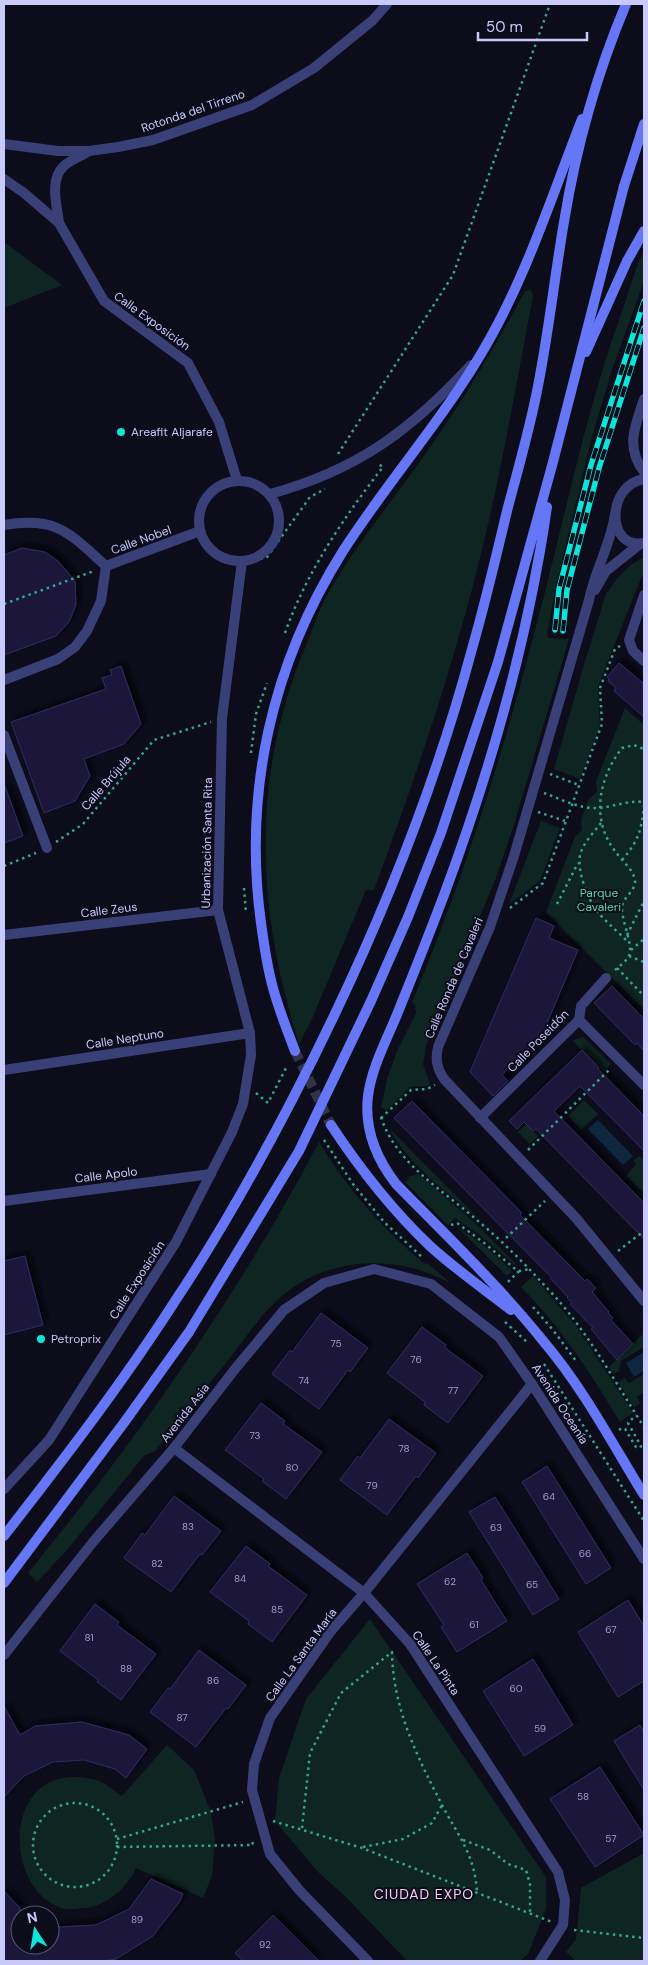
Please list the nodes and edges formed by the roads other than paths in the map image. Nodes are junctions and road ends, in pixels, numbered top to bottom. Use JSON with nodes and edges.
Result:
{"nodes":[{"id":1,"x":387,"y":4,"type":"edge"},
{"id":2,"x":626,"y":4,"type":"edge"},
{"id":3,"x":600,"y":74,"type":"junction"},
{"id":4,"x":644,"y":124,"type":"edge"},
{"id":5,"x":4,"y":144,"type":"edge"},
{"id":6,"x":89,"y":151,"type":"junction"},
{"id":7,"x":4,"y":179,"type":"edge"},
{"id":8,"x":59,"y":223,"type":"junction"},
{"id":9,"x":644,"y":231,"type":"edge"},
{"id":10,"x":481,"y":355,"type":"junction"},
{"id":11,"x":574,"y":378,"type":"junction"},
{"id":12,"x":644,"y":400,"type":"edge"},
{"id":13,"x":553,"y":462,"type":"junction"},
{"id":14,"x":644,"y":472,"type":"edge"},
{"id":15,"x":237,"y":480,"type":"junction"},
{"id":16,"x":644,"y":480,"type":"edge"},
{"id":17,"x":270,"y":494,"type":"junction"},
{"id":18,"x":615,"y":514,"type":"junction"},
{"id":19,"x":4,"y":525,"type":"edge"},
{"id":20,"x":200,"y":531,"type":"junction"},
{"id":21,"x":642,"y":543,"type":"edge"},
{"id":22,"x":242,"y":561,"type":"junction"},
{"id":23,"x":106,"y":566,"type":"junction"},
{"id":24,"x":644,"y":595,"type":"edge"},
{"id":25,"x":589,"y":600,"type":"junction"},
{"id":26,"x":644,"y":661,"type":"edge"},
{"id":27,"x":4,"y":680,"type":"edge"},
{"id":28,"x":4,"y":735,"type":"edge"},
{"id":29,"x":47,"y":848,"type":"road end"},
{"id":30,"x":218,"y":910,"type":"junction"},
{"id":31,"x":4,"y":935,"type":"edge"},
{"id":32,"x":606,"y":978,"type":"road end"},
{"id":33,"x":579,"y":1020,"type":"junction"},
{"id":34,"x":250,"y":1033,"type":"junction"},
{"id":35,"x":295,"y":1051,"type":"tunnel mouth"},
{"id":36,"x":4,"y":1070,"type":"edge"},
{"id":37,"x":644,"y":1085,"type":"edge"},
{"id":38,"x":480,"y":1118,"type":"junction"},
{"id":39,"x":330,"y":1125,"type":"tunnel mouth"},
{"id":40,"x":211,"y":1174,"type":"junction"},
{"id":41,"x":4,"y":1200,"type":"edge"},
{"id":42,"x":432,"y":1284,"type":"joint"},
{"id":43,"x":644,"y":1301,"type":"edge"},
{"id":44,"x":531,"y":1326,"type":"junction"},
{"id":45,"x":532,"y":1384,"type":"junction"},
{"id":46,"x":174,"y":1448,"type":"junction"},
{"id":47,"x":4,"y":1489,"type":"edge"},
{"id":48,"x":644,"y":1494,"type":"edge"},
{"id":49,"x":4,"y":1536,"type":"edge"},
{"id":50,"x":644,"y":1559,"type":"edge"},
{"id":51,"x":4,"y":1584,"type":"edge"},
{"id":52,"x":364,"y":1593,"type":"junction"},
{"id":53,"x":4,"y":1655,"type":"edge"},
{"id":54,"x":368,"y":1961,"type":"edge"},
{"id":55,"x":540,"y":1961,"type":"edge"}],
"edges":[{"from":1,"to":6,"type":"street","name":"Rotonda del Tirreno"},
{"from":2,"to":3,"type":"main road"},
{"from":3,"to":10,"type":"main road"},
{"from":3,"to":49,"type":"main road"},
{"from":4,"to":11,"type":"main road"},
{"from":5,"to":6,"type":"street","name":"Rotonda del Tirreno"},
{"from":6,"to":8,"type":"street"},
{"from":7,"to":8,"type":"street","name":"Calle Exposición"},
{"from":8,"to":15,"type":"street","name":"Calle Exposición"},
{"from":9,"to":11,"type":"main road"},
{"from":10,"to":17,"type":"street"},
{"from":10,"to":35,"type":"main road"},
{"from":11,"to":13,"type":"main road"},
{"from":12,"to":14,"type":"street"},
{"from":13,"to":44,"type":"main road"},
{"from":13,"to":51,"type":"main road"},
{"from":15,"to":17,"type":"street"},
{"from":15,"to":20,"type":"street"},
{"from":16,"to":18,"type":"street","name":"Calle Ronda de Cavaleri"},
{"from":17,"to":22,"type":"street"},
{"from":18,"to":21,"type":"street"},
{"from":18,"to":25,"type":"street","name":"Calle Ronda de Cavaleri"},
{"from":19,"to":23,"type":"street"},
{"from":20,"to":22,"type":"street"},
{"from":20,"to":23,"type":"street","name":"Calle Nobel"},
{"from":21,"to":25,"type":"street","name":"Calle Ronda de Cavaleri"},
{"from":22,"to":30,"type":"street","name":"Urbanización Santa Rita"},
{"from":23,"to":27,"type":"street","name":"Calle Nobel"},
{"from":24,"to":26,"type":"street"},
{"from":25,"to":38,"type":"street","name":"Calle Ronda de Cavaleri"},
{"from":28,"to":29,"type":"street"},
{"from":30,"to":31,"type":"street","name":"Calle Zeus"},
{"from":30,"to":34,"type":"street","name":"Urbanización Santa Rita"},
{"from":32,"to":33,"type":"street","name":"Calle Poseidón"},
{"from":33,"to":37,"type":"street"},
{"from":33,"to":38,"type":"street","name":"Calle Poseidón"},
{"from":34,"to":36,"type":"street","name":"Calle Neptuno"},
{"from":34,"to":40,"type":"street","name":"Urbanización Santa Rita"},
{"from":38,"to":43,"type":"street","name":"Calle Ronda de Cavaleri"},
{"from":39,"to":44,"type":"main road"},
{"from":40,"to":41,"type":"street","name":"Calle Apolo"},
{"from":40,"to":47,"type":"street","name":"Calle Exposición"},
{"from":42,"to":45,"type":"street","name":"Avenida Oceanía"},
{"from":42,"to":46,"type":"street","name":"Avenida Asia"},
{"from":44,"to":48,"type":"main road"},
{"from":45,"to":50,"type":"street","name":"Avenida Oceanía"},
{"from":45,"to":52,"type":"street","name":"Calle La Santa María"},
{"from":46,"to":52,"type":"street","name":"Calle La Pinta"},
{"from":46,"to":53,"type":"street","name":"Avenida Asia"},
{"from":52,"to":54,"type":"street","name":"Calle La Santa María"},
{"from":52,"to":55,"type":"street","name":"Calle La Pinta"}]}
